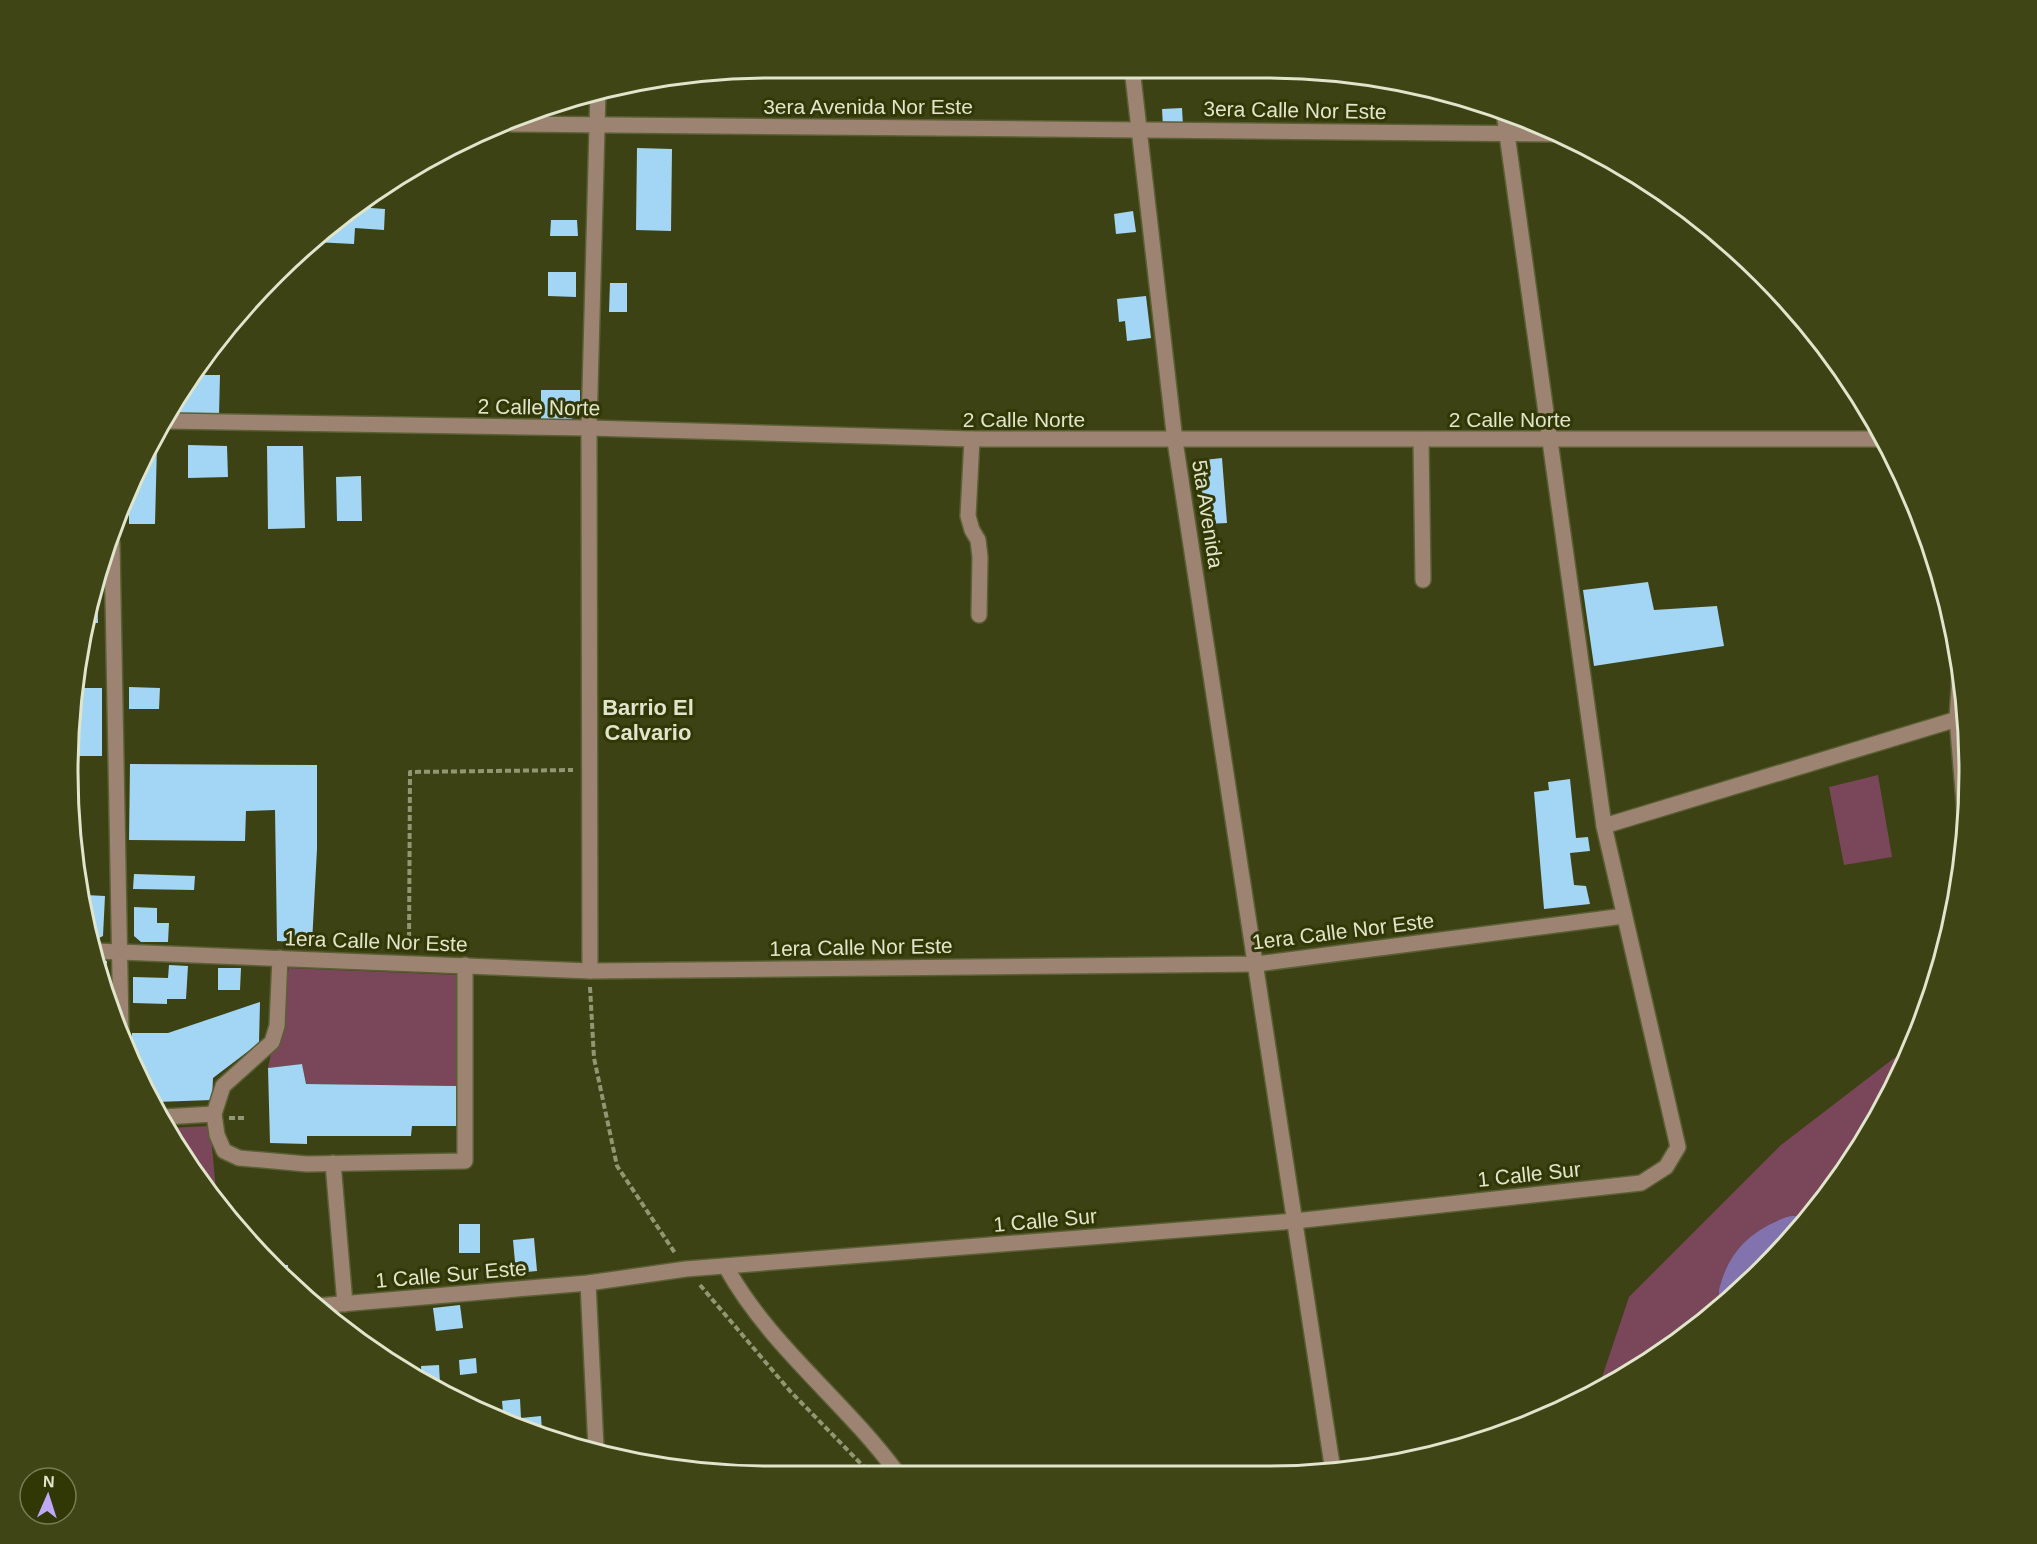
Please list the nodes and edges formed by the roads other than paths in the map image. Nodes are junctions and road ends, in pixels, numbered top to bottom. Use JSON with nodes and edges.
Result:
{"nodes":[{"id":1,"x":1133,"y":78,"type":"edge"},
{"id":2,"x":598,"y":101,"type":"edge"},
{"id":3,"x":1505,"y":121,"type":"edge"},
{"id":4,"x":524,"y":124,"type":"edge"},
{"id":5,"x":597,"y":125,"type":"junction"},
{"id":6,"x":1138,"y":129,"type":"junction"},
{"id":7,"x":1506,"y":133,"type":"junction"},
{"id":8,"x":1537,"y":134,"type":"edge"},
{"id":9,"x":173,"y":421,"type":"edge"},
{"id":10,"x":590,"y":428,"type":"junction"},
{"id":11,"x":1873,"y":438,"type":"edge"},
{"id":12,"x":972,"y":440,"type":"junction"},
{"id":13,"x":1421,"y":440,"type":"junction"},
{"id":14,"x":1549,"y":440,"type":"junction"},
{"id":15,"x":1175,"y":441,"type":"junction"},
{"id":16,"x":112,"y":558,"type":"edge"},
{"id":17,"x":1423,"y":580,"type":"dead end"},
{"id":18,"x":979,"y":615,"type":"dead end"},
{"id":19,"x":1957,"y":719,"type":"edge"},
{"id":20,"x":1604,"y":825,"type":"junction"},
{"id":21,"x":1624,"y":916,"type":"junction"},
{"id":22,"x":102,"y":951,"type":"edge"},
{"id":23,"x":120,"y":952,"type":"junction"},
{"id":24,"x":280,"y":958,"type":"junction"},
{"id":25,"x":1257,"y":964,"type":"junction"},
{"id":26,"x":465,"y":965,"type":"junction"},
{"id":27,"x":590,"y":971,"type":"junction"},
{"id":28,"x":121,"y":1010,"type":"edge"},
{"id":29,"x":221,"y":1116,"type":"junction"},
{"id":30,"x":170,"y":1117,"type":"edge"},
{"id":31,"x":333,"y":1163,"type":"junction"},
{"id":32,"x":1295,"y":1221,"type":"junction"},
{"id":33,"x":726,"y":1267,"type":"junction"},
{"id":34,"x":588,"y":1283,"type":"junction"},
{"id":35,"x":345,"y":1304,"type":"junction"},
{"id":36,"x":328,"y":1305,"type":"edge"},
{"id":37,"x":596,"y":1443,"type":"edge"},
{"id":38,"x":1332,"y":1463,"type":"edge"},
{"id":39,"x":892,"y":1466,"type":"edge"}],
"edges":[{"from":1,"to":6,"type":"street","name":"5ta Avenida"},
{"from":2,"to":5,"type":"street"},
{"from":3,"to":7,"type":"street"},
{"from":4,"to":5,"type":"street","name":"3era Avenida Nor Este"},
{"from":5,"to":6,"type":"street","name":"3era Avenida Nor Este"},
{"from":5,"to":10,"type":"street"},
{"from":6,"to":7,"type":"street","name":"3era Calle Nor Este"},
{"from":6,"to":15,"type":"street","name":"5ta Avenida"},
{"from":7,"to":8,"type":"street","name":"3era Calle Nor Este"},
{"from":7,"to":14,"type":"street"},
{"from":9,"to":10,"type":"street","name":"2 Calle Norte"},
{"from":10,"to":12,"type":"street","name":"2 Calle Norte"},
{"from":10,"to":27,"type":"street"},
{"from":11,"to":14,"type":"street","name":"2 Calle Norte"},
{"from":12,"to":15,"type":"street","name":"2 Calle Norte"},
{"from":12,"to":18,"type":"street"},
{"from":13,"to":14,"type":"street","name":"2 Calle Norte"},
{"from":13,"to":15,"type":"street","name":"2 Calle Norte"},
{"from":13,"to":17,"type":"street"},
{"from":14,"to":20,"type":"street"},
{"from":15,"to":25,"type":"street","name":"5ta Avenida"},
{"from":16,"to":23,"type":"street"},
{"from":19,"to":20,"type":"street"},
{"from":20,"to":21,"type":"street"},
{"from":21,"to":25,"type":"street","name":"1era Calle Nor Este"},
{"from":21,"to":32,"type":"street","name":"1 Calle Sur"},
{"from":22,"to":23,"type":"street","name":"1era Calle Nor Este"},
{"from":23,"to":24,"type":"street","name":"1era Calle Nor Este"},
{"from":23,"to":28,"type":"street"},
{"from":24,"to":26,"type":"street","name":"1era Calle Nor Este"},
{"from":24,"to":29,"type":"street"},
{"from":25,"to":27,"type":"street","name":"1era Calle Nor Este"},
{"from":25,"to":32,"type":"street","name":"5ta Avenida"},
{"from":26,"to":27,"type":"street","name":"1era Calle Nor Este"},
{"from":26,"to":31,"type":"street"},
{"from":29,"to":30,"type":"street"},
{"from":29,"to":31,"type":"street"},
{"from":31,"to":35,"type":"street"},
{"from":32,"to":33,"type":"street","name":"1 Calle Sur"},
{"from":32,"to":38,"type":"street","name":"5ta Avenida"},
{"from":33,"to":34,"type":"street","name":"1 Calle Sur"},
{"from":33,"to":39,"type":"street"},
{"from":34,"to":35,"type":"street","name":"1 Calle Sur Este"},
{"from":34,"to":37,"type":"street"},
{"from":35,"to":36,"type":"street","name":"1 Calle Sur Este"}]}
